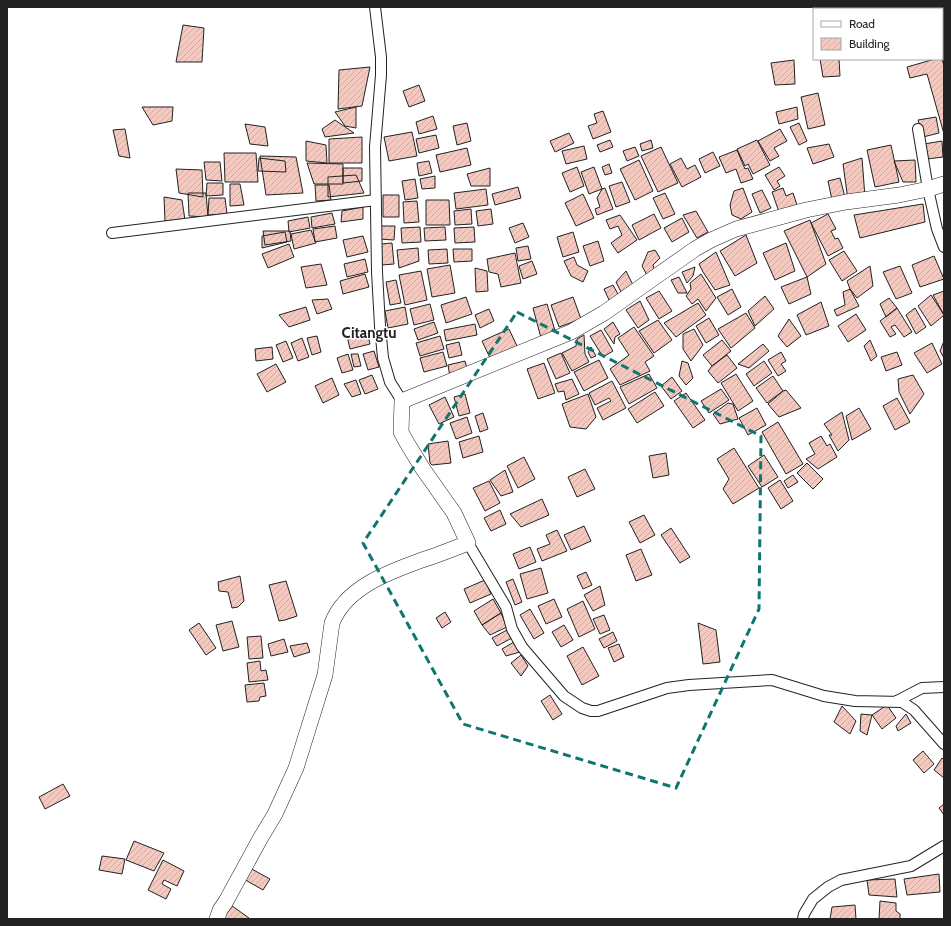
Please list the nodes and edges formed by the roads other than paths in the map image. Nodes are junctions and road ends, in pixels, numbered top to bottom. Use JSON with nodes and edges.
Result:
{"nodes":[{"id":1,"x":375,"y":7,"type":"edge"},
{"id":2,"x":918,"y":129,"type":"dead end"},
{"id":3,"x":944,"y":184,"type":"edge"},
{"id":4,"x":928,"y":189,"type":"junction"},
{"id":5,"x":376,"y":200,"type":"junction"},
{"id":6,"x":112,"y":233,"type":"dead end"},
{"id":7,"x":944,"y":247,"type":"edge"},
{"id":8,"x":402,"y":401,"type":"junction"},
{"id":9,"x":468,"y":543,"type":"junction"},
{"id":10,"x":944,"y":687,"type":"edge"},
{"id":11,"x":895,"y":702,"type":"junction"},
{"id":12,"x":944,"y":744,"type":"edge"},
{"id":13,"x":944,"y":846,"type":"edge"},
{"id":14,"x":217,"y":919,"type":"edge"},
{"id":15,"x":803,"y":919,"type":"edge"}],
"edges":[{"from":1,"to":5,"type":"street"},
{"from":2,"to":4,"type":"street"},
{"from":3,"to":4,"type":"street"},
{"from":4,"to":7,"type":"street"},
{"from":4,"to":8,"type":"street"},
{"from":5,"to":6,"type":"street"},
{"from":5,"to":8,"type":"street"},
{"from":8,"to":9,"type":"street"},
{"from":9,"to":11,"type":"street"},
{"from":9,"to":14,"type":"street"},
{"from":10,"to":11,"type":"street"},
{"from":11,"to":12,"type":"street"},
{"from":13,"to":15,"type":"street"}]}
